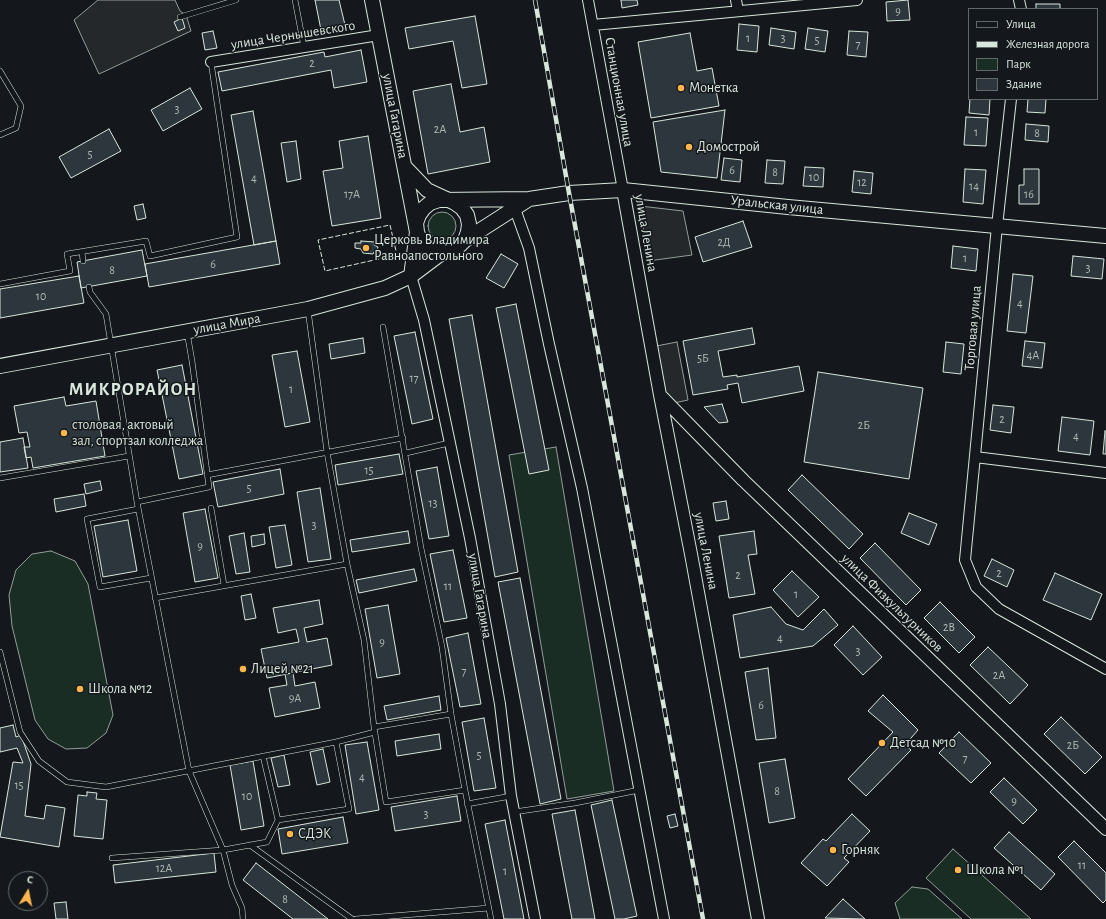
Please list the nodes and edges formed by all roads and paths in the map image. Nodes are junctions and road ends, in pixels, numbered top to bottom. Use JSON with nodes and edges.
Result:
{"nodes":[{"id":1,"x":236,"y":0,"type":"edge"},
{"id":2,"x":295,"y":0,"type":"edge"},
{"id":3,"x":372,"y":0,"type":"edge"},
{"id":4,"x":588,"y":0,"type":"edge"},
{"id":5,"x":736,"y":0,"type":"edge"},
{"id":6,"x":854,"y":0,"type":"edge"},
{"id":7,"x":738,"y":11,"type":"junction"},
{"id":8,"x":180,"y":17,"type":"dead end"},
{"id":9,"x":593,"y":25,"type":"junction"},
{"id":10,"x":380,"y":35,"type":"junction"},
{"id":11,"x":304,"y":47,"type":"junction"},
{"id":12,"x":211,"y":62,"type":"joint"},
{"id":13,"x":0,"y":71,"type":"edge"},
{"id":14,"x":1011,"y":100,"type":"edge"},
{"id":15,"x":0,"y":135,"type":"edge"},
{"id":16,"x":405,"y":168,"type":"junction"},
{"id":17,"x":623,"y":190,"type":"junction"},
{"id":18,"x":529,"y":199,"type":"junction"},
{"id":19,"x":447,"y":200,"type":"junction"},
{"id":20,"x":515,"y":209,"type":"junction"},
{"id":21,"x":997,"y":226,"type":"junction"},
{"id":22,"x":417,"y":232,"type":"junction"},
{"id":23,"x":1106,"y":236,"type":"edge"},
{"id":24,"x":465,"y":240,"type":"junction"},
{"id":25,"x":82,"y":252,"type":"junction"},
{"id":26,"x":443,"y":252,"type":"junction"},
{"id":27,"x":83,"y":261,"type":"dead end"},
{"id":28,"x":412,"y":276,"type":"junction"},
{"id":29,"x":0,"y":284,"type":"edge"},
{"id":30,"x":89,"y":287,"type":"dead end"},
{"id":31,"x":308,"y":309,"type":"junction"},
{"id":32,"x":383,"y":327,"type":"dead end"},
{"id":33,"x":187,"y":332,"type":"junction"},
{"id":34,"x":111,"y":345,"type":"junction"},
{"id":35,"x":0,"y":366,"type":"edge"},
{"id":36,"x":660,"y":395,"type":"junction"},
{"id":37,"x":403,"y":438,"type":"junction"},
{"id":38,"x":449,"y":443,"type":"junction"},
{"id":39,"x":327,"y":452,"type":"junction"},
{"id":40,"x":406,"y":453,"type":"junction"},
{"id":41,"x":129,"y":456,"type":"junction"},
{"id":42,"x":975,"y":457,"type":"junction"},
{"id":43,"x":1106,"y":474,"type":"edge"},
{"id":44,"x":207,"y":475,"type":"junction"},
{"id":45,"x":0,"y":478,"type":"edge"},
{"id":46,"x":137,"y":502,"type":"junction"},
{"id":47,"x":211,"y":508,"type":"dead end"},
{"id":48,"x":138,"y":509,"type":"junction"},
{"id":49,"x":347,"y":564,"type":"junction"},
{"id":50,"x":151,"y":578,"type":"junction"},
{"id":51,"x":224,"y":585,"type":"junction"},
{"id":52,"x":155,"y":598,"type":"junction"},
{"id":53,"x":0,"y":652,"type":"edge"},
{"id":54,"x":1106,"y":669,"type":"edge"},
{"id":55,"x":451,"y":714,"type":"junction"},
{"id":56,"x":375,"y":730,"type":"junction"},
{"id":57,"x":336,"y":742,"type":"junction"},
{"id":58,"x":263,"y":756,"type":"junction"},
{"id":59,"x":189,"y":771,"type":"junction"},
{"id":60,"x":465,"y":790,"type":"junction"},
{"id":61,"x":639,"y":790,"type":"junction"},
{"id":62,"x":511,"y":796,"type":"junction"},
{"id":63,"x":467,"y":804,"type":"junction"},
{"id":64,"x":514,"y":812,"type":"junction"},
{"id":65,"x":278,"y":820,"type":"junction"},
{"id":66,"x":1106,"y":829,"type":"edge"},
{"id":67,"x":250,"y":845,"type":"junction"},
{"id":68,"x":223,"y":850,"type":"junction"},
{"id":69,"x":112,"y":858,"type":"dead end"},
{"id":70,"x":489,"y":908,"type":"junction"},
{"id":71,"x":243,"y":919,"type":"edge"},
{"id":72,"x":352,"y":919,"type":"edge"},
{"id":73,"x":356,"y":919,"type":"edge"},
{"id":74,"x":491,"y":919,"type":"edge"},
{"id":75,"x":535,"y":919,"type":"edge"},
{"id":76,"x":664,"y":919,"type":"edge"},
{"id":77,"x":758,"y":919,"type":"edge"}],
"edges":[{"from":1,"to":8,"type":"lane"},
{"from":2,"to":11,"type":"lane"},
{"from":3,"to":10,"type":"main road","name":"улица Гагарина"},
{"from":4,"to":9,"type":"street","name":"Станционная улица"},
{"from":5,"to":7,"type":"street"},
{"from":6,"to":7,"type":"street"},
{"from":7,"to":9,"type":"street"},
{"from":9,"to":17,"type":"street","name":"Станционная улица"},
{"from":10,"to":11,"type":"street","name":"улица Чернышевского"},
{"from":10,"to":16,"type":"main road","name":"улица Гагарина"},
{"from":11,"to":12,"type":"street","name":"улица Чернышевского"},
{"from":12,"to":25,"type":"lane"},
{"from":13,"to":15,"type":"lane"},
{"from":14,"to":21,"type":"street","name":"Торговая улица"},
{"from":16,"to":19,"type":"main road"},
{"from":16,"to":22,"type":"main road","name":"улица Гагарина"},
{"from":17,"to":18,"type":"main road","name":"Уральская улица"},
{"from":17,"to":21,"type":"main road","name":"Уральская улица"},
{"from":17,"to":36,"type":"street","name":"улица Ленина"},
{"from":18,"to":19,"type":"main road","name":"Уральская улица"},
{"from":18,"to":20,"type":"main road"},
{"from":19,"to":22,"type":"main road"},
{"from":19,"to":24,"type":"main road"},
{"from":20,"to":24,"type":"main road"},
{"from":20,"to":61,"type":"street"},
{"from":21,"to":23,"type":"main road","name":"Уральская улица"},
{"from":21,"to":42,"type":"street","name":"Торговая улица"},
{"from":22,"to":26,"type":"main road"},
{"from":22,"to":28,"type":"main road"},
{"from":24,"to":26,"type":"main road"},
{"from":25,"to":27,"type":"lane"},
{"from":25,"to":29,"type":"lane"},
{"from":26,"to":28,"type":"main road","name":"улица Мира"},
{"from":28,"to":31,"type":"main road","name":"улица Мира"},
{"from":28,"to":38,"type":"street","name":"улица Гагарина"},
{"from":30,"to":34,"type":"lane"},
{"from":31,"to":33,"type":"main road","name":"улица Мира"},
{"from":31,"to":39,"type":"lane"},
{"from":32,"to":37,"type":"lane"},
{"from":33,"to":34,"type":"main road","name":"улица Мира"},
{"from":33,"to":44,"type":"lane"},
{"from":34,"to":35,"type":"main road","name":"улица Мира"},
{"from":34,"to":41,"type":"lane"},
{"from":36,"to":66,"type":"street","name":"улица Физкультурников"},
{"from":36,"to":77,"type":"street","name":"улица Ленина"},
{"from":37,"to":39,"type":"lane"},
{"from":37,"to":40,"type":"lane"},
{"from":38,"to":40,"type":"lane"},
{"from":38,"to":62,"type":"street","name":"улица Гагарина"},
{"from":39,"to":44,"type":"lane"},
{"from":39,"to":49,"type":"lane"},
{"from":40,"to":55,"type":"lane"},
{"from":41,"to":45,"type":"lane"},
{"from":41,"to":46,"type":"lane"},
{"from":42,"to":43,"type":"street"},
{"from":42,"to":54,"type":"street","name":"Торговая улица"},
{"from":44,"to":46,"type":"lane"},
{"from":46,"to":48,"type":"lane"},
{"from":47,"to":51,"type":"lane"},
{"from":48,"to":50,"type":"lane"},
{"from":48,"to":50,"type":"lane"},
{"from":49,"to":51,"type":"lane"},
{"from":49,"to":56,"type":"lane"},
{"from":50,"to":52,"type":"lane"},
{"from":51,"to":52,"type":"lane"},
{"from":52,"to":59,"type":"lane"},
{"from":53,"to":59,"type":"lane"},
{"from":55,"to":56,"type":"lane"},
{"from":55,"to":60,"type":"lane"},
{"from":56,"to":57,"type":"lane"},
{"from":56,"to":60,"type":"lane"},
{"from":57,"to":58,"type":"lane"},
{"from":57,"to":65,"type":"lane"},
{"from":58,"to":59,"type":"lane"},
{"from":58,"to":65,"type":"lane"},
{"from":59,"to":68,"type":"lane"},
{"from":60,"to":63,"type":"lane"},
{"from":61,"to":64,"type":"lane"},
{"from":61,"to":76,"type":"street"},
{"from":62,"to":63,"type":"lane"},
{"from":62,"to":64,"type":"street","name":"улица Гагарина"},
{"from":63,"to":70,"type":"lane"},
{"from":64,"to":75,"type":"street","name":"улица Гагарина"},
{"from":65,"to":67,"type":"lane"},
{"from":67,"to":68,"type":"lane"},
{"from":67,"to":72,"type":"lane"},
{"from":68,"to":69,"type":"lane"},
{"from":68,"to":71,"type":"lane"},
{"from":70,"to":73,"type":"lane"},
{"from":70,"to":74,"type":"lane"}]}
